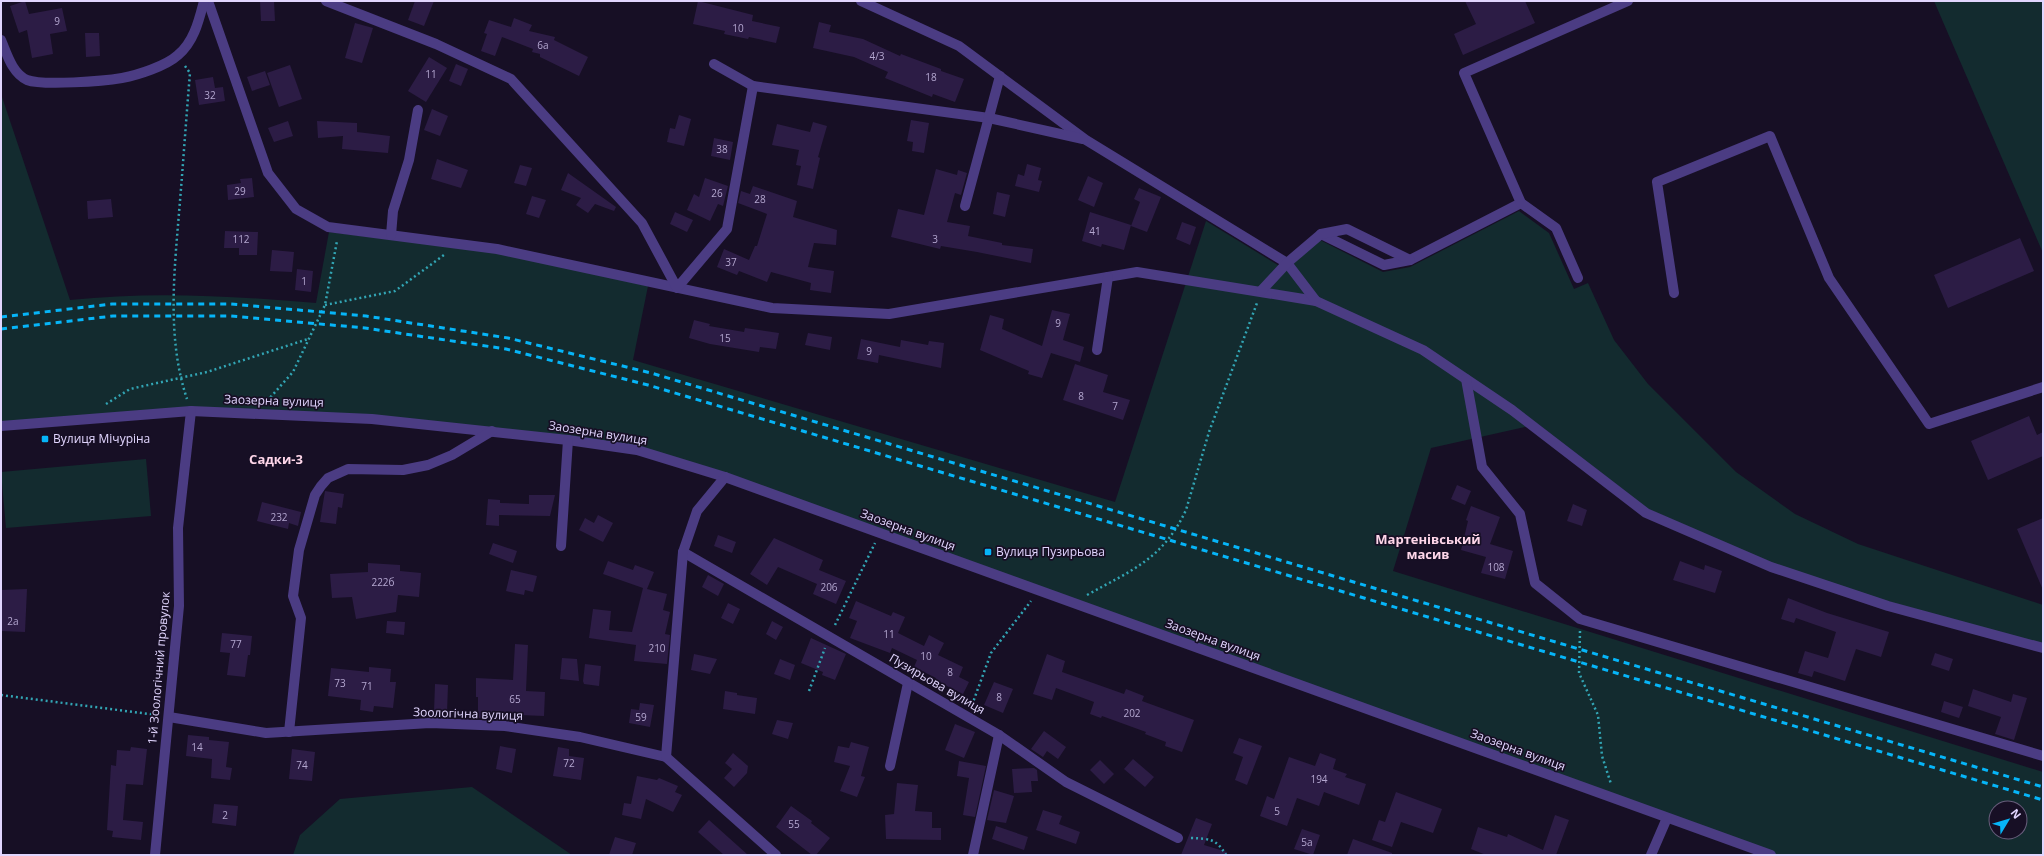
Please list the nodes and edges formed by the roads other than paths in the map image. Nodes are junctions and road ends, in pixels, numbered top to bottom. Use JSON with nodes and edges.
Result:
{"nodes":[{"id":1,"x":204,"y":1,"type":"edge"},
{"id":2,"x":208,"y":1,"type":"edge"},
{"id":3,"x":326,"y":1,"type":"edge"},
{"id":4,"x":861,"y":1,"type":"edge"},
{"id":5,"x":1628,"y":1,"type":"edge"},
{"id":6,"x":1,"y":40,"type":"edge"},
{"id":7,"x":714,"y":64,"type":"dead end"},
{"id":8,"x":1000,"y":76,"type":"junction"},
{"id":9,"x":753,"y":86,"type":"junction"},
{"id":10,"x":418,"y":110,"type":"dead end"},
{"id":11,"x":988,"y":118,"type":"junction"},
{"id":12,"x":1086,"y":140,"type":"junction"},
{"id":13,"x":1521,"y":202,"type":"junction"},
{"id":14,"x":965,"y":206,"type":"dead end"},
{"id":15,"x":1321,"y":234,"type":"junction"},
{"id":16,"x":391,"y":235,"type":"junction"},
{"id":17,"x":1410,"y":260,"type":"junction"},
{"id":18,"x":1287,"y":264,"type":"junction"},
{"id":19,"x":1108,"y":276,"type":"junction"},
{"id":20,"x":1578,"y":278,"type":"dead end"},
{"id":21,"x":677,"y":288,"type":"junction"},
{"id":22,"x":1261,"y":291,"type":"junction"},
{"id":23,"x":1674,"y":293,"type":"dead end"},
{"id":24,"x":1316,"y":301,"type":"junction"},
{"id":25,"x":1097,"y":350,"type":"dead end"},
{"id":26,"x":1466,"y":379,"type":"junction"},
{"id":27,"x":2043,"y":387,"type":"edge"},
{"id":28,"x":191,"y":411,"type":"junction"},
{"id":29,"x":1,"y":426,"type":"edge"},
{"id":30,"x":492,"y":430,"type":"junction"},
{"id":31,"x":568,"y":440,"type":"junction"},
{"id":32,"x":725,"y":477,"type":"junction"},
{"id":33,"x":561,"y":546,"type":"dead end"},
{"id":34,"x":684,"y":552,"type":"junction"},
{"id":35,"x":2043,"y":648,"type":"edge"},
{"id":36,"x":908,"y":682,"type":"junction"},
{"id":37,"x":169,"y":717,"type":"junction"},
{"id":38,"x":288,"y":732,"type":"junction"},
{"id":39,"x":999,"y":735,"type":"junction"},
{"id":40,"x":2043,"y":756,"type":"edge"},
{"id":41,"x":666,"y":757,"type":"junction"},
{"id":42,"x":890,"y":766,"type":"dead end"},
{"id":43,"x":1667,"y":818,"type":"junction"},
{"id":44,"x":1178,"y":838,"type":"road end"},
{"id":45,"x":155,"y":855,"type":"edge"},
{"id":46,"x":776,"y":855,"type":"edge"},
{"id":47,"x":973,"y":855,"type":"edge"},
{"id":48,"x":1651,"y":855,"type":"edge"},
{"id":49,"x":1771,"y":855,"type":"edge"}],
"edges":[{"from":1,"to":6,"type":"street"},
{"from":2,"to":16,"type":"street"},
{"from":3,"to":21,"type":"street"},
{"from":4,"to":8,"type":"street"},
{"from":5,"to":13,"type":"street"},
{"from":7,"to":9,"type":"street"},
{"from":8,"to":11,"type":"street"},
{"from":8,"to":12,"type":"street"},
{"from":9,"to":11,"type":"street"},
{"from":9,"to":21,"type":"street"},
{"from":10,"to":16,"type":"street"},
{"from":11,"to":12,"type":"street"},
{"from":11,"to":14,"type":"street"},
{"from":12,"to":18,"type":"street"},
{"from":13,"to":17,"type":"street"},
{"from":13,"to":20,"type":"street"},
{"from":15,"to":17,"type":"street"},
{"from":15,"to":17,"type":"street"},
{"from":15,"to":18,"type":"street"},
{"from":16,"to":21,"type":"street"},
{"from":18,"to":22,"type":"street"},
{"from":18,"to":24,"type":"street"},
{"from":19,"to":21,"type":"street"},
{"from":19,"to":22,"type":"street"},
{"from":19,"to":25,"type":"street"},
{"from":22,"to":24,"type":"street"},
{"from":23,"to":27,"type":"street"},
{"from":24,"to":26,"type":"street"},
{"from":26,"to":35,"type":"street"},
{"from":26,"to":40,"type":"street"},
{"from":28,"to":29,"type":"street","name":"Заозерна вулиця"},
{"from":28,"to":30,"type":"street","name":"Заозерна вулиця"},
{"from":28,"to":37,"type":"street","name":"1-й Зоологічний провулок"},
{"from":30,"to":31,"type":"street","name":"Заозерна вулиця"},
{"from":30,"to":38,"type":"street"},
{"from":31,"to":32,"type":"street","name":"Заозерна вулиця"},
{"from":31,"to":33,"type":"street"},
{"from":32,"to":34,"type":"street"},
{"from":32,"to":43,"type":"street","name":"Заозерна вулиця"},
{"from":34,"to":36,"type":"street","name":"Пузирьова вулиця"},
{"from":34,"to":41,"type":"street"},
{"from":36,"to":39,"type":"street","name":"Пузирьова вулиця"},
{"from":36,"to":42,"type":"street"},
{"from":37,"to":38,"type":"street","name":"Зоологічна вулиця"},
{"from":37,"to":45,"type":"street","name":"1-й Зоологічний провулок"},
{"from":38,"to":41,"type":"street","name":"Зоологічна вулиця"},
{"from":39,"to":44,"type":"street","name":"Пузирьова вулиця"},
{"from":39,"to":47,"type":"street"},
{"from":41,"to":46,"type":"street","name":"Зоологічна вулиця"},
{"from":43,"to":48,"type":"street"},
{"from":43,"to":49,"type":"street","name":"Заозерна вулиця"}]}
